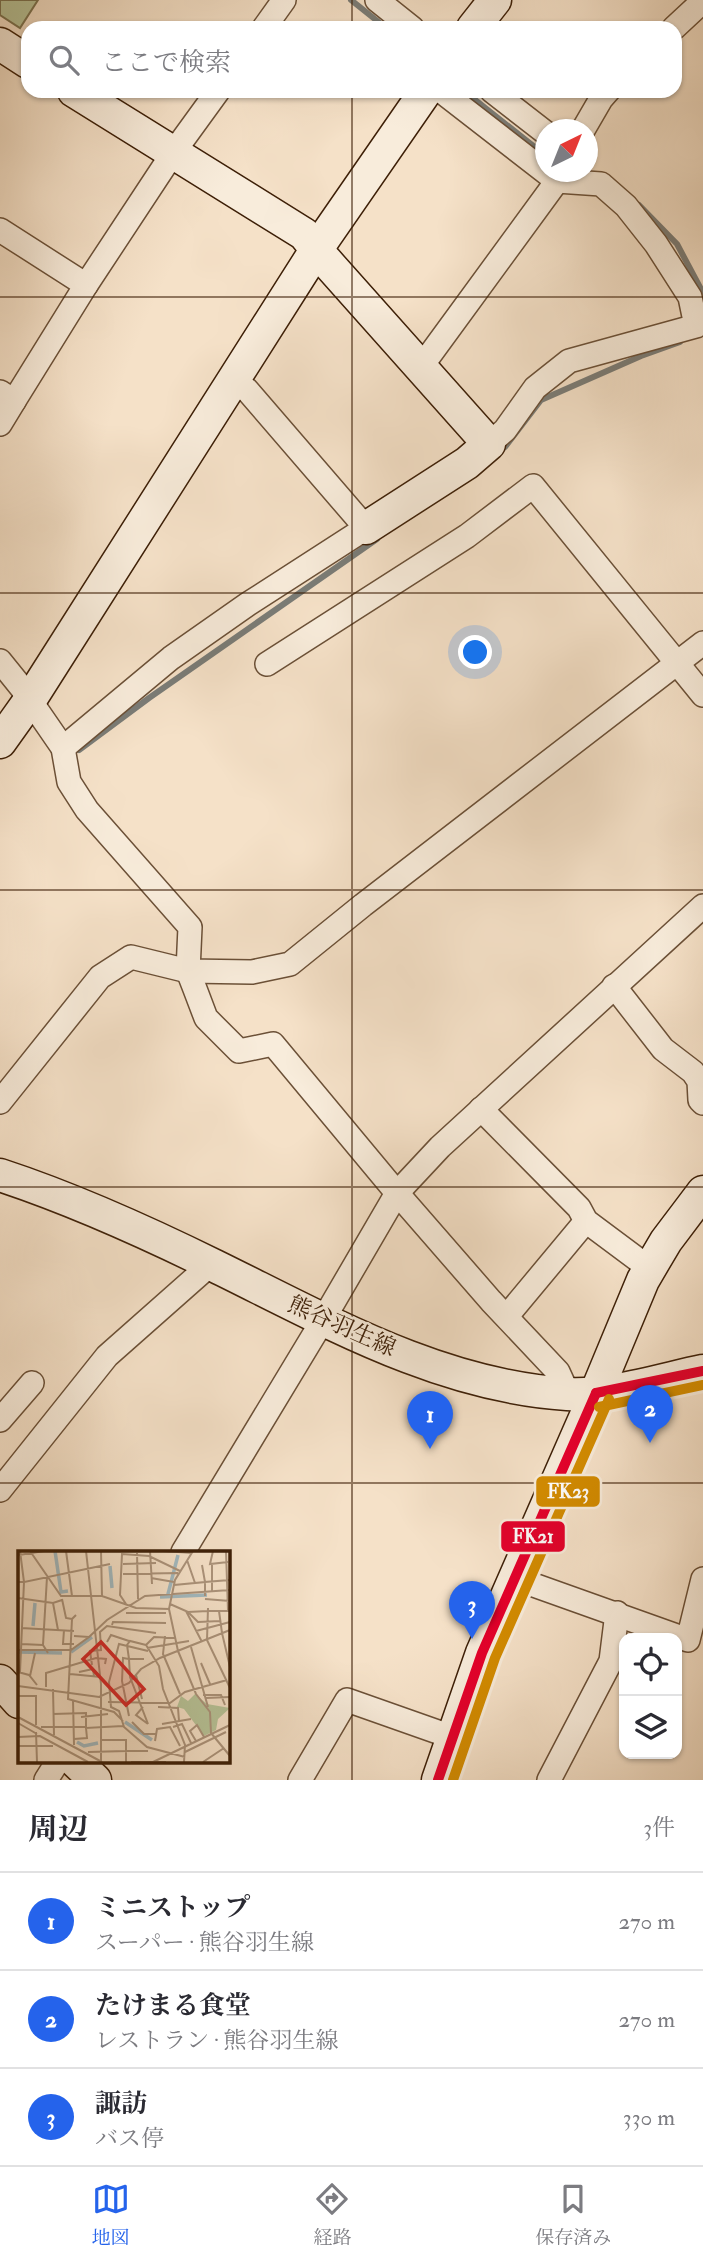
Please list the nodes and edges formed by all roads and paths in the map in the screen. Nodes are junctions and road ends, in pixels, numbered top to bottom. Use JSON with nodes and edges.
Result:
{"nodes":[{"id":1,"x":284,"y":0,"type":"edge"},
{"id":2,"x":377,"y":0,"type":"edge"},
{"id":3,"x":495,"y":0,"type":"edge"},
{"id":4,"x":703,"y":1,"type":"edge"},
{"id":5,"x":269,"y":21,"type":"edge"},
{"id":6,"x":403,"y":21,"type":"edge"},
{"id":7,"x":478,"y":21,"type":"edge"},
{"id":8,"x":682,"y":21,"type":"edge"},
{"id":9,"x":0,"y":44,"type":"edge"},
{"id":10,"x":21,"y":58,"type":"edge"},
{"id":11,"x":85,"y":98,"type":"edge"},
{"id":12,"x":213,"y":98,"type":"edge"},
{"id":13,"x":421,"y":98,"type":"edge"},
{"id":14,"x":451,"y":98,"type":"edge"},
{"id":15,"x":501,"y":98,"type":"edge"},
{"id":16,"x":602,"y":98,"type":"edge"},
{"id":17,"x":589,"y":119,"type":"edge"},
{"id":18,"x":535,"y":125,"type":"edge"},
{"id":19,"x":173,"y":153,"type":"junction"},
{"id":20,"x":535,"y":159,"type":"edge"},
{"id":21,"x":555,"y":182,"type":"edge"},
{"id":22,"x":590,"y":182,"type":"edge"},
{"id":23,"x":0,"y":230,"type":"edge"},
{"id":24,"x":316,"y":250,"type":"junction"},
{"id":25,"x":86,"y":285,"type":"junction"},
{"id":26,"x":421,"y":367,"type":"junction"},
{"id":27,"x":233,"y":380,"type":"junction"},
{"id":28,"x":7,"y":397,"type":"edge"},
{"id":29,"x":0,"y":424,"type":"edge"},
{"id":30,"x":489,"y":444,"type":"junction"},
{"id":31,"x":366,"y":528,"type":"junction"},
{"id":32,"x":703,"y":643,"type":"edge"},
{"id":33,"x":0,"y":661,"type":"edge"},
{"id":34,"x":267,"y":664,"type":"dead end"},
{"id":35,"x":677,"y":664,"type":"junction"},
{"id":36,"x":703,"y":695,"type":"edge"},
{"id":37,"x":30,"y":700,"type":"junction"},
{"id":38,"x":0,"y":742,"type":"edge"},
{"id":39,"x":63,"y":748,"type":"junction"},
{"id":40,"x":703,"y":906,"type":"edge"},
{"id":41,"x":188,"y":971,"type":"junction"},
{"id":42,"x":614,"y":986,"type":"junction"},
{"id":43,"x":0,"y":1102,"type":"edge"},
{"id":44,"x":703,"y":1103,"type":"edge"},
{"id":45,"x":481,"y":1109,"type":"junction"},
{"id":46,"x":0,"y":1175,"type":"edge"},
{"id":47,"x":703,"y":1192,"type":"edge"},
{"id":48,"x":397,"y":1193,"type":"junction"},
{"id":49,"x":586,"y":1221,"type":"junction"},
{"id":50,"x":211,"y":1264,"type":"junction"},
{"id":51,"x":649,"y":1268,"type":"junction"},
{"id":52,"x":507,"y":1316,"type":"junction"},
{"id":53,"x":323,"y":1320,"type":"junction"},
{"id":54,"x":703,"y":1371,"type":"edge"},
{"id":55,"x":32,"y":1383,"type":"dead end"},
{"id":56,"x":582,"y":1393,"type":"junction"},
{"id":57,"x":0,"y":1420,"type":"edge"},
{"id":58,"x":0,"y":1490,"type":"edge"},
{"id":59,"x":184,"y":1551,"type":"edge"},
{"id":60,"x":514,"y":1578,"type":"junction"},
{"id":61,"x":703,"y":1579,"type":"edge"},
{"id":62,"x":617,"y":1613,"type":"junction"},
{"id":63,"x":0,"y":1681,"type":"edge"},
{"id":64,"x":18,"y":1701,"type":"edge"},
{"id":65,"x":452,"y":1737,"type":"junction"},
{"id":66,"x":57,"y":1762,"type":"edge"},
{"id":67,"x":76,"y":1762,"type":"edge"},
{"id":68,"x":46,"y":1780,"type":"edge"},
{"id":69,"x":94,"y":1780,"type":"edge"},
{"id":70,"x":300,"y":1780,"type":"edge"},
{"id":71,"x":438,"y":1780,"type":"edge"},
{"id":72,"x":549,"y":1780,"type":"edge"}],
"edges":[{"from":1,"to":5,"type":"street"},
{"from":2,"to":6,"type":"street"},
{"from":3,"to":7,"type":"street"},
{"from":4,"to":8,"type":"street"},
{"from":9,"to":10,"type":"street"},
{"from":11,"to":19,"type":"street"},
{"from":12,"to":19,"type":"street"},
{"from":13,"to":24,"type":"street"},
{"from":14,"to":20,"type":"street"},
{"from":15,"to":18,"type":"street"},
{"from":16,"to":17,"type":"street"},
{"from":19,"to":24,"type":"street"},
{"from":19,"to":25,"type":"street"},
{"from":21,"to":26,"type":"street"},
{"from":22,"to":30,"type":"street"},
{"from":23,"to":25,"type":"street"},
{"from":24,"to":26,"type":"street"},
{"from":24,"to":27,"type":"street"},
{"from":25,"to":28,"type":"street"},
{"from":26,"to":30,"type":"street"},
{"from":27,"to":31,"type":"street"},
{"from":27,"to":37,"type":"street"},
{"from":28,"to":29,"type":"street"},
{"from":30,"to":31,"type":"street"},
{"from":31,"to":39,"type":"street"},
{"from":32,"to":35,"type":"street"},
{"from":33,"to":37,"type":"street"},
{"from":34,"to":35,"type":"street"},
{"from":35,"to":36,"type":"street"},
{"from":35,"to":41,"type":"street"},
{"from":37,"to":38,"type":"street"},
{"from":37,"to":39,"type":"street"},
{"from":39,"to":41,"type":"street"},
{"from":40,"to":42,"type":"street"},
{"from":41,"to":43,"type":"street"},
{"from":41,"to":48,"type":"street"},
{"from":42,"to":44,"type":"street"},
{"from":42,"to":45,"type":"street"},
{"from":45,"to":48,"type":"street"},
{"from":45,"to":49,"type":"street"},
{"from":46,"to":50,"type":"street","name":"熊谷羽生線"},
{"from":47,"to":51,"type":"street"},
{"from":48,"to":52,"type":"street"},
{"from":48,"to":53,"type":"street"},
{"from":49,"to":51,"type":"street"},
{"from":49,"to":52,"type":"street"},
{"from":50,"to":53,"type":"street","name":"熊谷羽生線"},
{"from":50,"to":58,"type":"street"},
{"from":51,"to":56,"type":"street"},
{"from":52,"to":56,"type":"street"},
{"from":53,"to":56,"type":"street","name":"熊谷羽生線"},
{"from":53,"to":59,"type":"street"},
{"from":54,"to":56,"type":"street","name":"熊谷羽生線"},
{"from":55,"to":57,"type":"street"},
{"from":56,"to":60,"type":"street"},
{"from":60,"to":62,"type":"street"},
{"from":60,"to":65,"type":"street"},
{"from":61,"to":62,"type":"street"},
{"from":62,"to":72,"type":"street"},
{"from":63,"to":64,"type":"street"},
{"from":65,"to":70,"type":"street"},
{"from":65,"to":71,"type":"street"},
{"from":66,"to":68,"type":"street"},
{"from":67,"to":69,"type":"street"}]}
